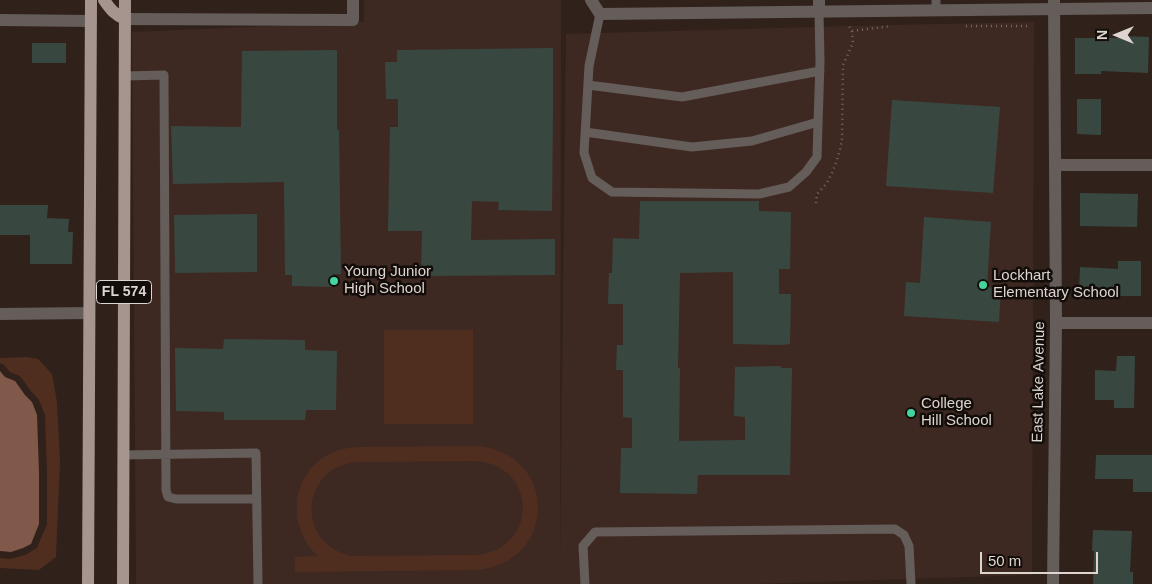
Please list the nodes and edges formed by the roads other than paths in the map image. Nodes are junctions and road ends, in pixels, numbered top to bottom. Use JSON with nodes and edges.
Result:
{"nodes":[{"id":1,"x":91,"y":0,"type":"edge"},
{"id":2,"x":104,"y":0,"type":"edge"},
{"id":3,"x":125,"y":0,"type":"edge"},
{"id":4,"x":353,"y":0,"type":"edge"},
{"id":5,"x":591,"y":0,"type":"edge"},
{"id":6,"x":1054,"y":4,"type":"edge"},
{"id":7,"x":1127,"y":4,"type":"edge"},
{"id":8,"x":936,"y":5,"type":"edge"},
{"id":9,"x":819,"y":6,"type":"edge"},
{"id":10,"x":1152,"y":8,"type":"edge"},
{"id":11,"x":600,"y":14,"type":"junction"},
{"id":12,"x":125,"y":19,"type":"junction"},
{"id":13,"x":0,"y":20,"type":"edge"},
{"id":14,"x":91,"y":21,"type":"junction"},
{"id":15,"x":820,"y":71,"type":"junction"},
{"id":16,"x":125,"y":76,"type":"junction"},
{"id":17,"x":588,"y":85,"type":"junction"},
{"id":18,"x":818,"y":122,"type":"junction"},
{"id":19,"x":585,"y":132,"type":"junction"},
{"id":20,"x":1055,"y":165,"type":"junction"},
{"id":21,"x":1152,"y":165,"type":"edge"},
{"id":22,"x":89,"y":313,"type":"junction"},
{"id":23,"x":0,"y":314,"type":"edge"},
{"id":24,"x":1056,"y":323,"type":"junction"},
{"id":25,"x":1152,"y":323,"type":"edge"},
{"id":26,"x":166,"y":454,"type":"junction"},
{"id":27,"x":123,"y":455,"type":"junction"},
{"id":28,"x":257,"y":498,"type":"junction"},
{"id":29,"x":88,"y":584,"type":"edge"},
{"id":30,"x":123,"y":584,"type":"edge"},
{"id":31,"x":258,"y":584,"type":"edge"},
{"id":32,"x":585,"y":584,"type":"edge"},
{"id":33,"x":911,"y":584,"type":"edge"},
{"id":34,"x":1053,"y":584,"type":"edge"}],
"edges":[{"from":1,"to":14,"type":"main road","number":"FL 574"},
{"from":2,"to":12,"type":"main road"},
{"from":3,"to":12,"type":"main road","number":"FL 574"},
{"from":4,"to":12,"type":"street"},
{"from":5,"to":11,"type":"street"},
{"from":6,"to":7,"type":"street"},
{"from":6,"to":8,"type":"street"},
{"from":6,"to":20,"type":"street","name":"East Lake Avenue"},
{"from":7,"to":10,"type":"street"},
{"from":8,"to":9,"type":"street"},
{"from":9,"to":11,"type":"street"},
{"from":9,"to":15,"type":"lane"},
{"from":11,"to":17,"type":"lane"},
{"from":12,"to":16,"type":"main road","number":"FL 574"},
{"from":13,"to":14,"type":"street"},
{"from":14,"to":22,"type":"main road","number":"FL 574"},
{"from":15,"to":17,"type":"lane"},
{"from":15,"to":18,"type":"lane"},
{"from":16,"to":26,"type":"lane"},
{"from":16,"to":27,"type":"main road","number":"FL 574"},
{"from":17,"to":19,"type":"lane"},
{"from":18,"to":19,"type":"lane"},
{"from":18,"to":19,"type":"lane"},
{"from":20,"to":21,"type":"street"},
{"from":20,"to":24,"type":"street","name":"East Lake Avenue"},
{"from":22,"to":23,"type":"street"},
{"from":22,"to":29,"type":"main road","number":"FL 574"},
{"from":24,"to":25,"type":"street"},
{"from":24,"to":34,"type":"street","name":"East Lake Avenue"},
{"from":26,"to":27,"type":"lane"},
{"from":26,"to":28,"type":"lane"},
{"from":26,"to":28,"type":"lane"},
{"from":27,"to":30,"type":"main road","number":"FL 574"},
{"from":28,"to":31,"type":"lane"},
{"from":32,"to":33,"type":"lane"}]}
